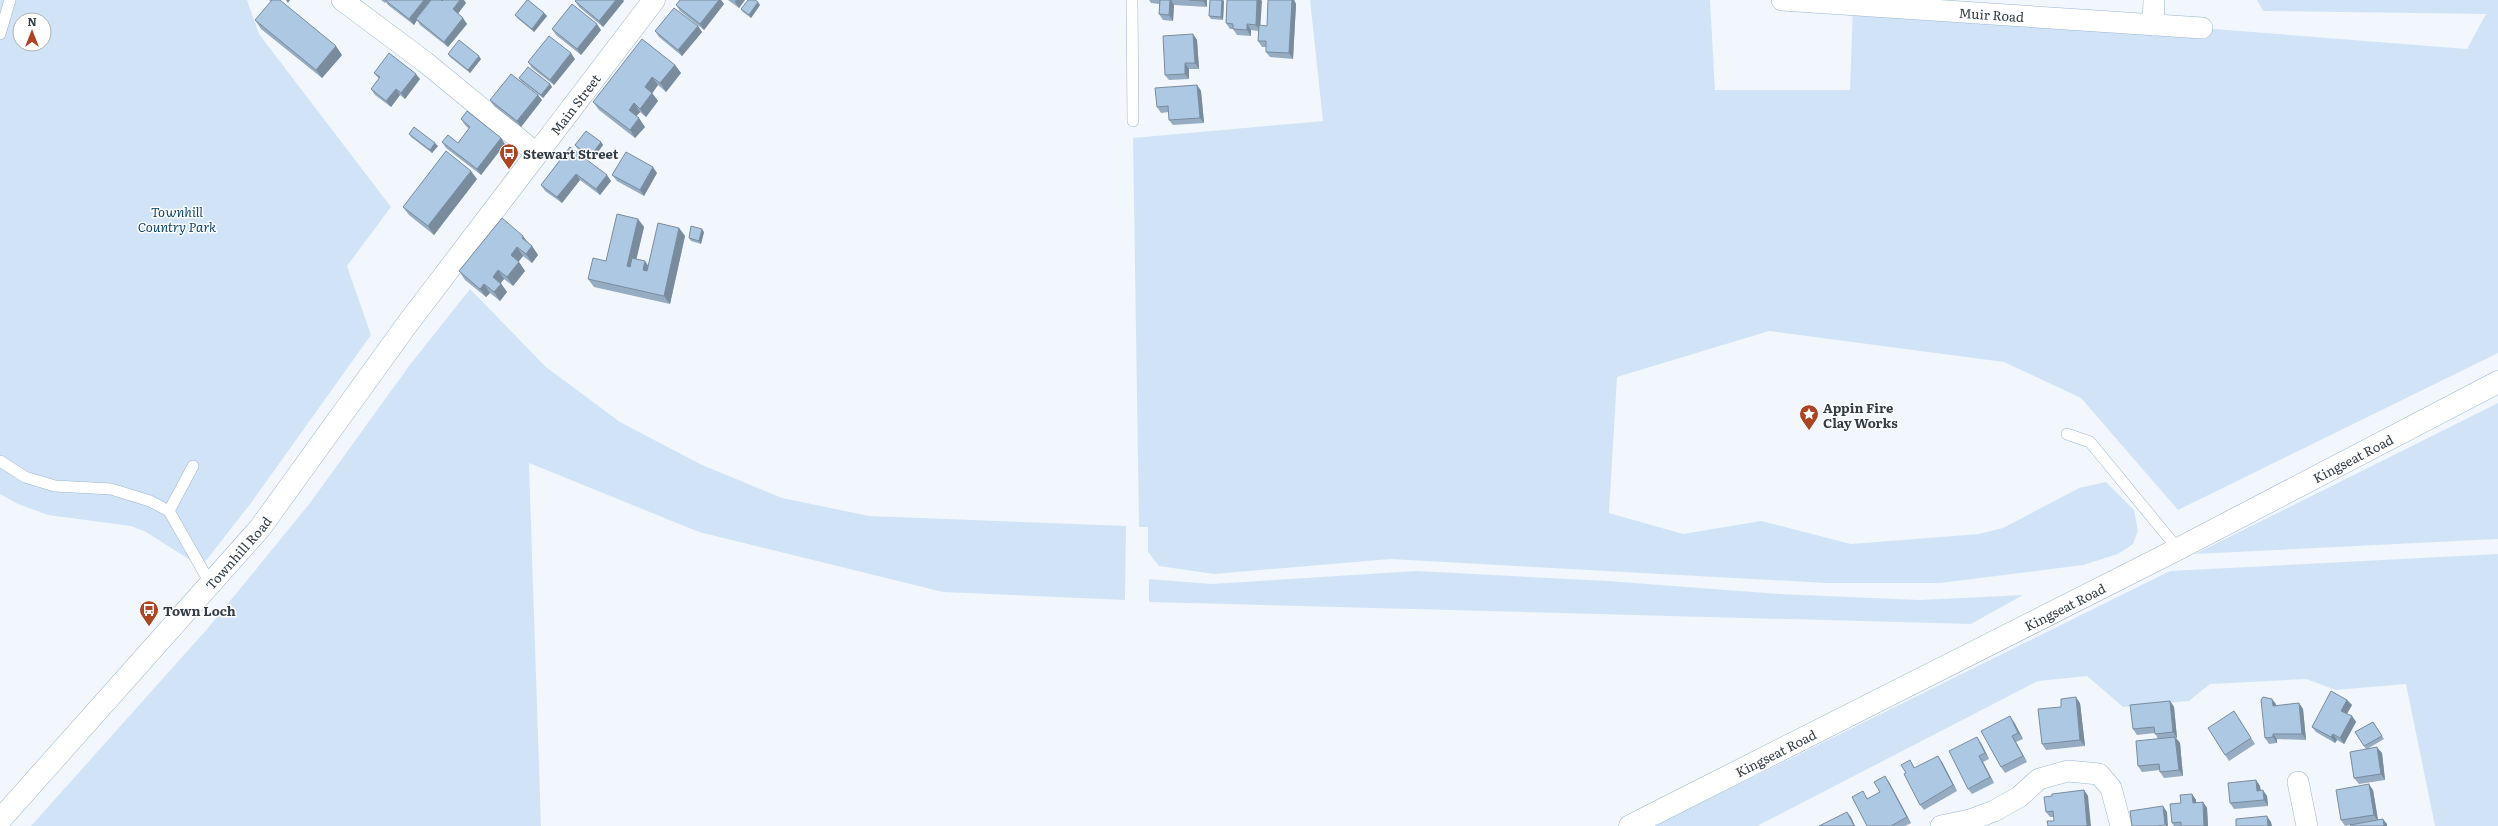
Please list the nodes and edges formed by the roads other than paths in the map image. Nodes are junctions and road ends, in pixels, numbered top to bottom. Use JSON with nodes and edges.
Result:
{"nodes":[{"id":1,"x":10,"y":0,"type":"edge"},
{"id":2,"x":342,"y":0,"type":"edge"},
{"id":3,"x":654,"y":0,"type":"edge"},
{"id":4,"x":1132,"y":0,"type":"edge"},
{"id":5,"x":1782,"y":0,"type":"edge"},
{"id":6,"x":2154,"y":0,"type":"edge"},
{"id":7,"x":1802,"y":1,"type":"edge"},
{"id":8,"x":2153,"y":25,"type":"junction"},
{"id":9,"x":2202,"y":28,"type":"dead end"},
{"id":10,"x":0,"y":34,"type":"edge"},
{"id":11,"x":1133,"y":121,"type":"dead end"},
{"id":12,"x":536,"y":153,"type":"junction"},
{"id":13,"x":452,"y":265,"type":"joint"},
{"id":14,"x":2498,"y":382,"type":"edge"},
{"id":15,"x":2067,"y":434,"type":"dead end"},
{"id":16,"x":0,"y":462,"type":"edge"},
{"id":17,"x":193,"y":466,"type":"dead end"},
{"id":18,"x":169,"y":510,"type":"junction"},
{"id":19,"x":2173,"y":552,"type":"junction"},
{"id":20,"x":210,"y":583,"type":"junction"},
{"id":21,"x":2298,"y":782,"type":"dead end"},
{"id":22,"x":1,"y":816,"type":"edge"},
{"id":23,"x":1630,"y":826,"type":"edge"},
{"id":24,"x":1941,"y":826,"type":"edge"},
{"id":25,"x":2121,"y":826,"type":"edge"},
{"id":26,"x":2307,"y":826,"type":"edge"}],
"edges":[{"from":1,"to":10,"type":"lane"},
{"from":2,"to":12,"type":"street"},
{"from":3,"to":12,"type":"street","name":"Main Street"},
{"from":4,"to":11,"type":"lane"},
{"from":5,"to":7,"type":"street","name":"Muir Road"},
{"from":6,"to":8,"type":"street"},
{"from":7,"to":8,"type":"street","name":"Muir Road"},
{"from":8,"to":9,"type":"street","name":"Muir Road"},
{"from":12,"to":13,"type":"street","name":"Main Street"},
{"from":13,"to":20,"type":"street","name":"Townhill Road"},
{"from":14,"to":19,"type":"street","name":"Kingseat Road"},
{"from":15,"to":19,"type":"lane"},
{"from":16,"to":18,"type":"lane"},
{"from":17,"to":18,"type":"lane"},
{"from":18,"to":20,"type":"lane"},
{"from":19,"to":23,"type":"street","name":"Kingseat Road"},
{"from":20,"to":22,"type":"street","name":"Townhill Road"},
{"from":21,"to":26,"type":"street"},
{"from":24,"to":25,"type":"street"}]}
